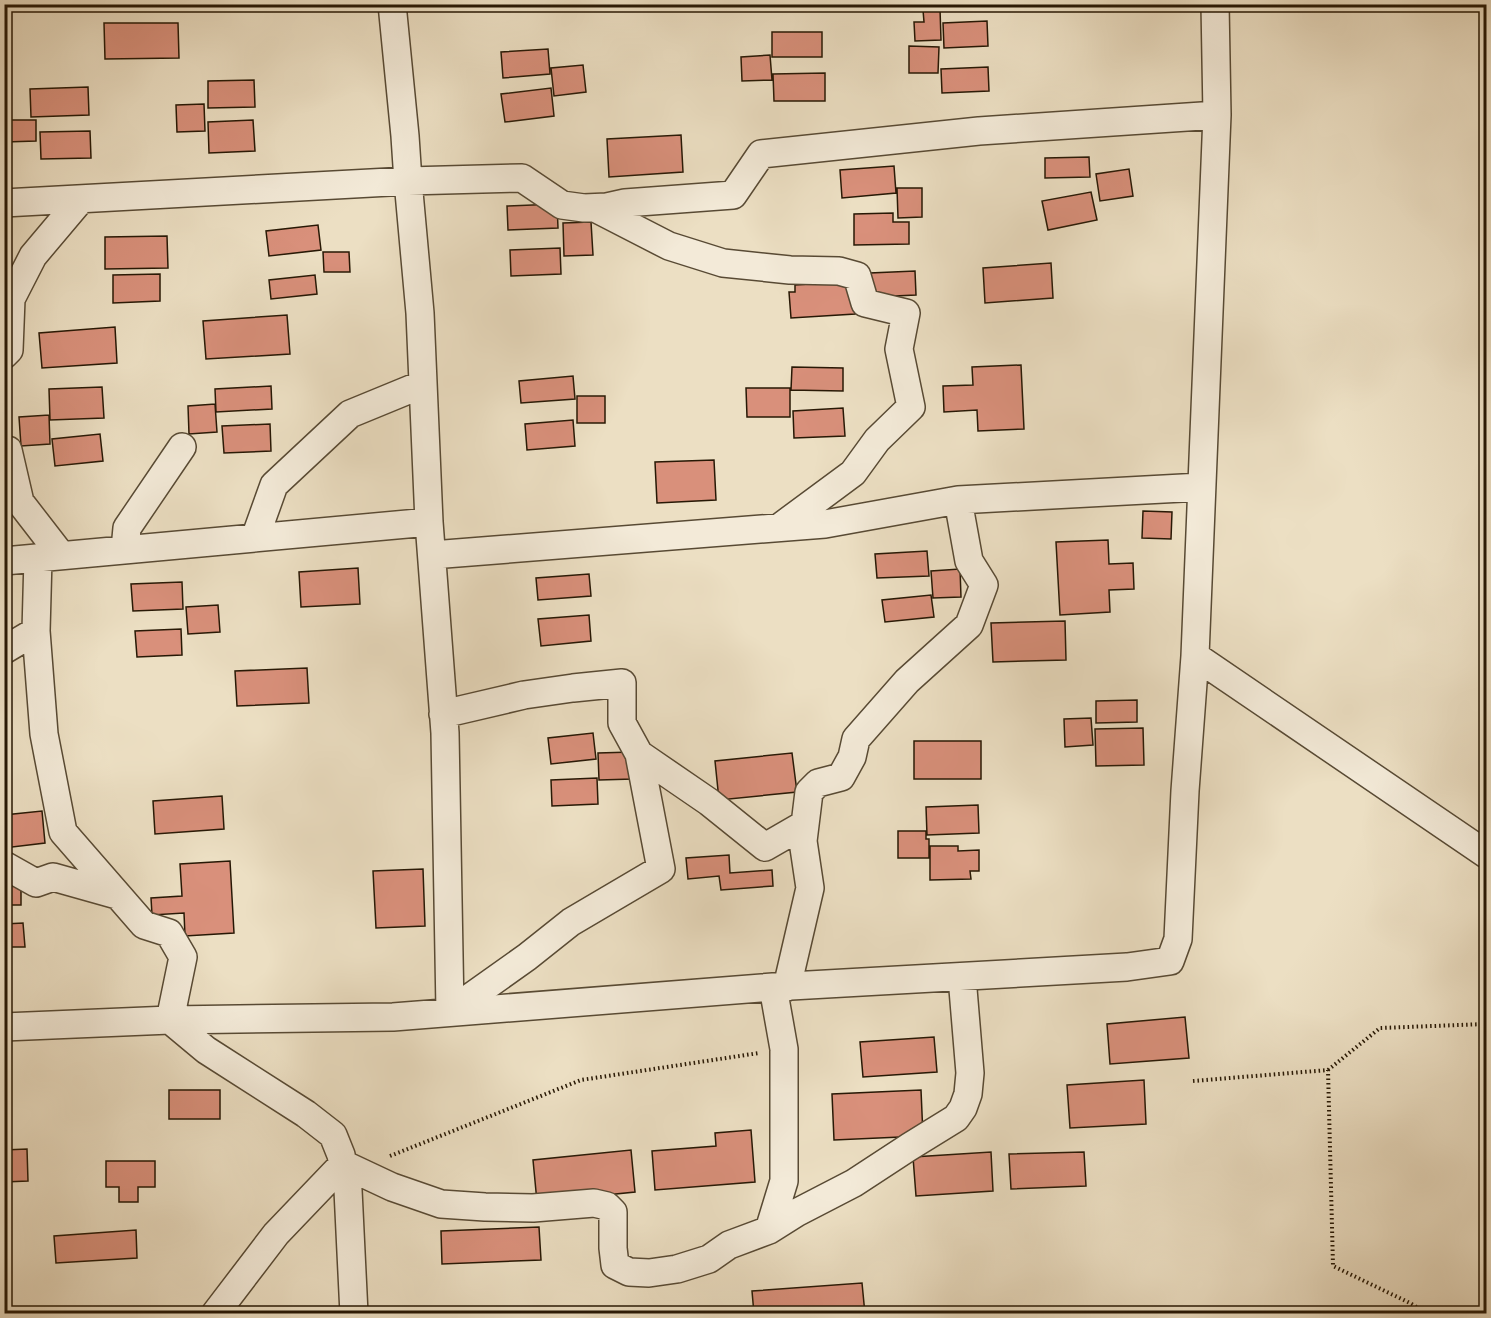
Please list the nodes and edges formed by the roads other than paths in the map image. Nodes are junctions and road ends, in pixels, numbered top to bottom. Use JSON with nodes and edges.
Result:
{"nodes":[{"id":1,"x":392,"y":4,"type":"edge"},
{"id":2,"x":1215,"y":4,"type":"edge"},
{"id":3,"x":1217,"y":115,"type":"junction"},
{"id":4,"x":408,"y":181,"type":"junction"},
{"id":5,"x":81,"y":199,"type":"junction"},
{"id":6,"x":4,"y":203,"type":"edge"},
{"id":7,"x":595,"y":208,"type":"junction"},
{"id":8,"x":4,"y":355,"type":"edge"},
{"id":9,"x":423,"y":384,"type":"junction"},
{"id":10,"x":182,"y":447,"type":"dead end"},
{"id":11,"x":4,"y":448,"type":"edge"},
{"id":12,"x":1201,"y":487,"type":"junction"},
{"id":13,"x":958,"y":500,"type":"junction"},
{"id":14,"x":429,"y":522,"type":"junction"},
{"id":15,"x":780,"y":527,"type":"junction"},
{"id":16,"x":255,"y":538,"type":"junction"},
{"id":17,"x":125,"y":549,"type":"junction"},
{"id":18,"x":432,"y":555,"type":"junction"},
{"id":19,"x":24,"y":560,"type":"edge"},
{"id":20,"x":36,"y":632,"type":"junction"},
{"id":21,"x":4,"y":650,"type":"edge"},
{"id":22,"x":1195,"y":656,"type":"junction"},
{"id":23,"x":443,"y":714,"type":"junction"},
{"id":24,"x":639,"y":754,"type":"junction"},
{"id":25,"x":805,"y":824,"type":"junction"},
{"id":26,"x":1486,"y":854,"type":"edge"},
{"id":27,"x":4,"y":866,"type":"edge"},
{"id":28,"x":117,"y":895,"type":"junction"},
{"id":29,"x":962,"y":977,"type":"junction"},
{"id":30,"x":780,"y":987,"type":"junction"},
{"id":31,"x":450,"y":1011,"type":"junction"},
{"id":32,"x":170,"y":1020,"type":"junction"},
{"id":33,"x":4,"y":1026,"type":"edge"},
{"id":34,"x":343,"y":1164,"type":"junction"},
{"id":35,"x":768,"y":1230,"type":"junction"},
{"id":36,"x":215,"y":1314,"type":"edge"},
{"id":37,"x":354,"y":1314,"type":"edge"}],
"edges":[{"from":1,"to":4,"type":"street"},
{"from":2,"to":3,"type":"street"},
{"from":3,"to":7,"type":"street"},
{"from":3,"to":12,"type":"street"},
{"from":4,"to":5,"type":"street"},
{"from":4,"to":7,"type":"street"},
{"from":4,"to":9,"type":"street"},
{"from":5,"to":6,"type":"street"},
{"from":5,"to":8,"type":"street"},
{"from":7,"to":15,"type":"street"},
{"from":9,"to":14,"type":"street"},
{"from":9,"to":16,"type":"street"},
{"from":10,"to":17,"type":"street"},
{"from":11,"to":19,"type":"street"},
{"from":12,"to":13,"type":"street"},
{"from":12,"to":22,"type":"street"},
{"from":13,"to":15,"type":"street"},
{"from":13,"to":25,"type":"street"},
{"from":14,"to":16,"type":"street"},
{"from":14,"to":18,"type":"street"},
{"from":15,"to":18,"type":"street"},
{"from":16,"to":17,"type":"street"},
{"from":17,"to":19,"type":"street"},
{"from":18,"to":23,"type":"street"},
{"from":19,"to":20,"type":"street"},
{"from":20,"to":21,"type":"street"},
{"from":20,"to":28,"type":"street"},
{"from":22,"to":26,"type":"street"},
{"from":22,"to":29,"type":"street"},
{"from":23,"to":24,"type":"street"},
{"from":23,"to":31,"type":"street"},
{"from":24,"to":25,"type":"street"},
{"from":24,"to":31,"type":"street"},
{"from":25,"to":30,"type":"street"},
{"from":27,"to":28,"type":"street"},
{"from":28,"to":32,"type":"street"},
{"from":29,"to":30,"type":"street"},
{"from":29,"to":35,"type":"street"},
{"from":30,"to":31,"type":"street"},
{"from":30,"to":35,"type":"street"},
{"from":31,"to":32,"type":"street"},
{"from":32,"to":33,"type":"street"},
{"from":32,"to":34,"type":"street"},
{"from":34,"to":35,"type":"street"},
{"from":34,"to":36,"type":"street"},
{"from":34,"to":37,"type":"street"}]}
